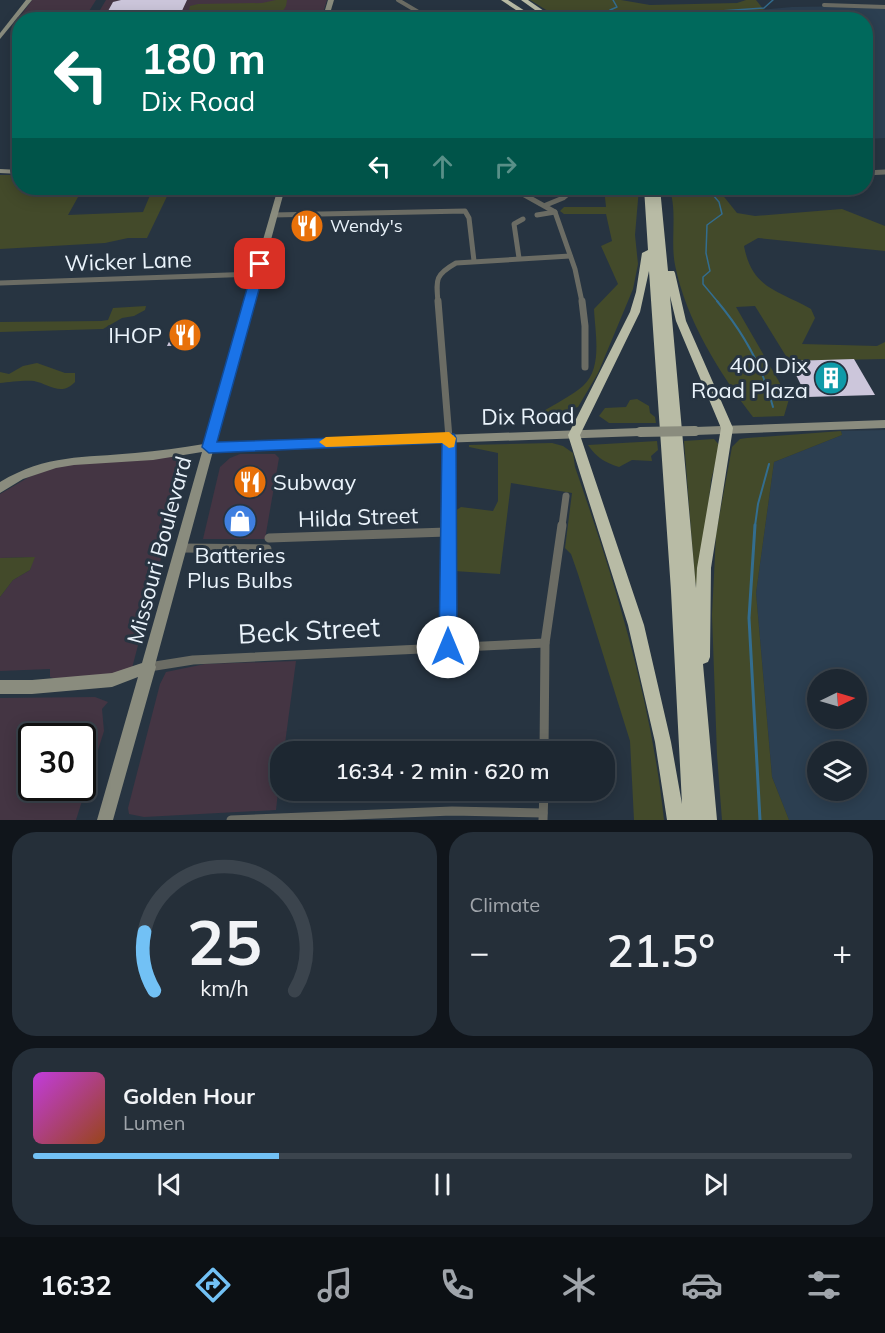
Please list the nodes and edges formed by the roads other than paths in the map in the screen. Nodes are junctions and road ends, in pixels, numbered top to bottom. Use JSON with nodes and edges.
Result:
{"nodes":[{"id":1,"x":29,"y":0,"type":"edge"},
{"id":2,"x":398,"y":0,"type":"edge"},
{"id":3,"x":504,"y":0,"type":"edge"},
{"id":4,"x":524,"y":0,"type":"edge"},
{"id":5,"x":824,"y":5,"type":"dead end"},
{"id":6,"x":885,"y":7,"type":"edge"},
{"id":7,"x":20,"y":12,"type":"edge"},
{"id":8,"x":418,"y":12,"type":"edge"},
{"id":9,"x":523,"y":12,"type":"edge"},
{"id":10,"x":542,"y":12,"type":"edge"},
{"id":11,"x":12,"y":22,"type":"edge"},
{"id":12,"x":0,"y":38,"type":"edge"},
{"id":13,"x":278,"y":195,"type":"edge"},
{"id":14,"x":526,"y":195,"type":"edge"},
{"id":15,"x":567,"y":195,"type":"edge"},
{"id":16,"x":649,"y":195,"type":"edge"},
{"id":17,"x":656,"y":195,"type":"edge"},
{"id":18,"x":546,"y":205,"type":"junction"},
{"id":19,"x":555,"y":212,"type":"junction"},
{"id":20,"x":273,"y":215,"type":"junction"},
{"id":21,"x":537,"y":215,"type":"dead end"},
{"id":22,"x":523,"y":219,"type":"dead end"},
{"id":23,"x":656,"y":229,"type":"junction"},
{"id":24,"x":570,"y":256,"type":"junction"},
{"id":25,"x":519,"y":258,"type":"junction"},
{"id":26,"x":474,"y":261,"type":"junction"},
{"id":27,"x":257,"y":274,"type":"junction"},
{"id":28,"x":0,"y":283,"type":"edge"},
{"id":29,"x":585,"y":367,"type":"dead end"},
{"id":30,"x":885,"y":424,"type":"edge"},
{"id":31,"x":727,"y":428,"type":"junction"},
{"id":32,"x":574,"y":435,"type":"junction"},
{"id":33,"x":449,"y":438,"type":"junction"},
{"id":34,"x":209,"y":447,"type":"junction"},
{"id":35,"x":0,"y":488,"type":"edge"},
{"id":36,"x":566,"y":496,"type":"dead end"},
{"id":37,"x":447,"y":532,"type":"junction"},
{"id":38,"x":269,"y":538,"type":"dead end"},
{"id":39,"x":181,"y":548,"type":"junction"},
{"id":40,"x":267,"y":549,"type":"dead end"},
{"id":41,"x":545,"y":643,"type":"junction"},
{"id":42,"x":448,"y":647,"type":"junction"},
{"id":43,"x":148,"y":667,"type":"junction"},
{"id":44,"x":0,"y":687,"type":"edge"},
{"id":45,"x":701,"y":740,"type":"junction"},
{"id":46,"x":544,"y":741,"type":"edge"},
{"id":47,"x":544,"y":801,"type":"edge"},
{"id":48,"x":543,"y":817,"type":"edge"},
{"id":49,"x":105,"y":820,"type":"edge"},
{"id":50,"x":231,"y":820,"type":"edge"},
{"id":51,"x":676,"y":820,"type":"edge"},
{"id":52,"x":692,"y":820,"type":"edge"},
{"id":53,"x":708,"y":820,"type":"edge"}],
"edges":[{"from":1,"to":7,"type":"main road"},
{"from":2,"to":8,"type":"street"},
{"from":3,"to":9,"type":"highway"},
{"from":4,"to":10,"type":"highway"},
{"from":5,"to":6,"type":"street"},
{"from":11,"to":12,"type":"main road"},
{"from":13,"to":20,"type":"main road","name":"Missouri Boulevard"},
{"from":14,"to":18,"type":"street"},
{"from":15,"to":18,"type":"street"},
{"from":16,"to":23,"type":"highway"},
{"from":17,"to":23,"type":"highway"},
{"from":18,"to":19,"type":"street"},
{"from":19,"to":21,"type":"street"},
{"from":19,"to":24,"type":"street"},
{"from":20,"to":26,"type":"street"},
{"from":20,"to":27,"type":"main road","name":"Missouri Boulevard"},
{"from":22,"to":25,"type":"street"},
{"from":23,"to":31,"type":"highway"},
{"from":23,"to":32,"type":"highway"},
{"from":23,"to":45,"type":"highway"},
{"from":23,"to":52,"type":"highway"},
{"from":24,"to":25,"type":"street"},
{"from":24,"to":29,"type":"street"},
{"from":25,"to":26,"type":"street"},
{"from":26,"to":33,"type":"street"},
{"from":27,"to":28,"type":"street","name":"Wicker Lane"},
{"from":27,"to":34,"type":"main road","name":"Missouri Boulevard"},
{"from":30,"to":31,"type":"main road","name":"Dix Road"},
{"from":31,"to":32,"type":"main road","name":"Dix Road","bridge":true},
{"from":31,"to":45,"type":"highway"},
{"from":32,"to":33,"type":"main road","name":"Dix Road"},
{"from":32,"to":51,"type":"highway"},
{"from":33,"to":34,"type":"main road","name":"Dix Road"},
{"from":33,"to":37,"type":"street"},
{"from":34,"to":35,"type":"main road","name":"Dix Road"},
{"from":34,"to":39,"type":"main road","name":"Missouri Boulevard"},
{"from":36,"to":41,"type":"street"},
{"from":37,"to":38,"type":"street","name":"Hilda Street"},
{"from":37,"to":42,"type":"street"},
{"from":39,"to":40,"type":"street"},
{"from":39,"to":43,"type":"main road","name":"Missouri Boulevard"},
{"from":41,"to":42,"type":"street","name":"Beck Street"},
{"from":41,"to":46,"type":"street"},
{"from":42,"to":43,"type":"street","name":"Beck Street"},
{"from":43,"to":44,"type":"main road"},
{"from":43,"to":49,"type":"main road","name":"Missouri Boulevard"},
{"from":45,"to":53,"type":"highway"},
{"from":47,"to":48,"type":"street"},
{"from":48,"to":50,"type":"street"}]}
